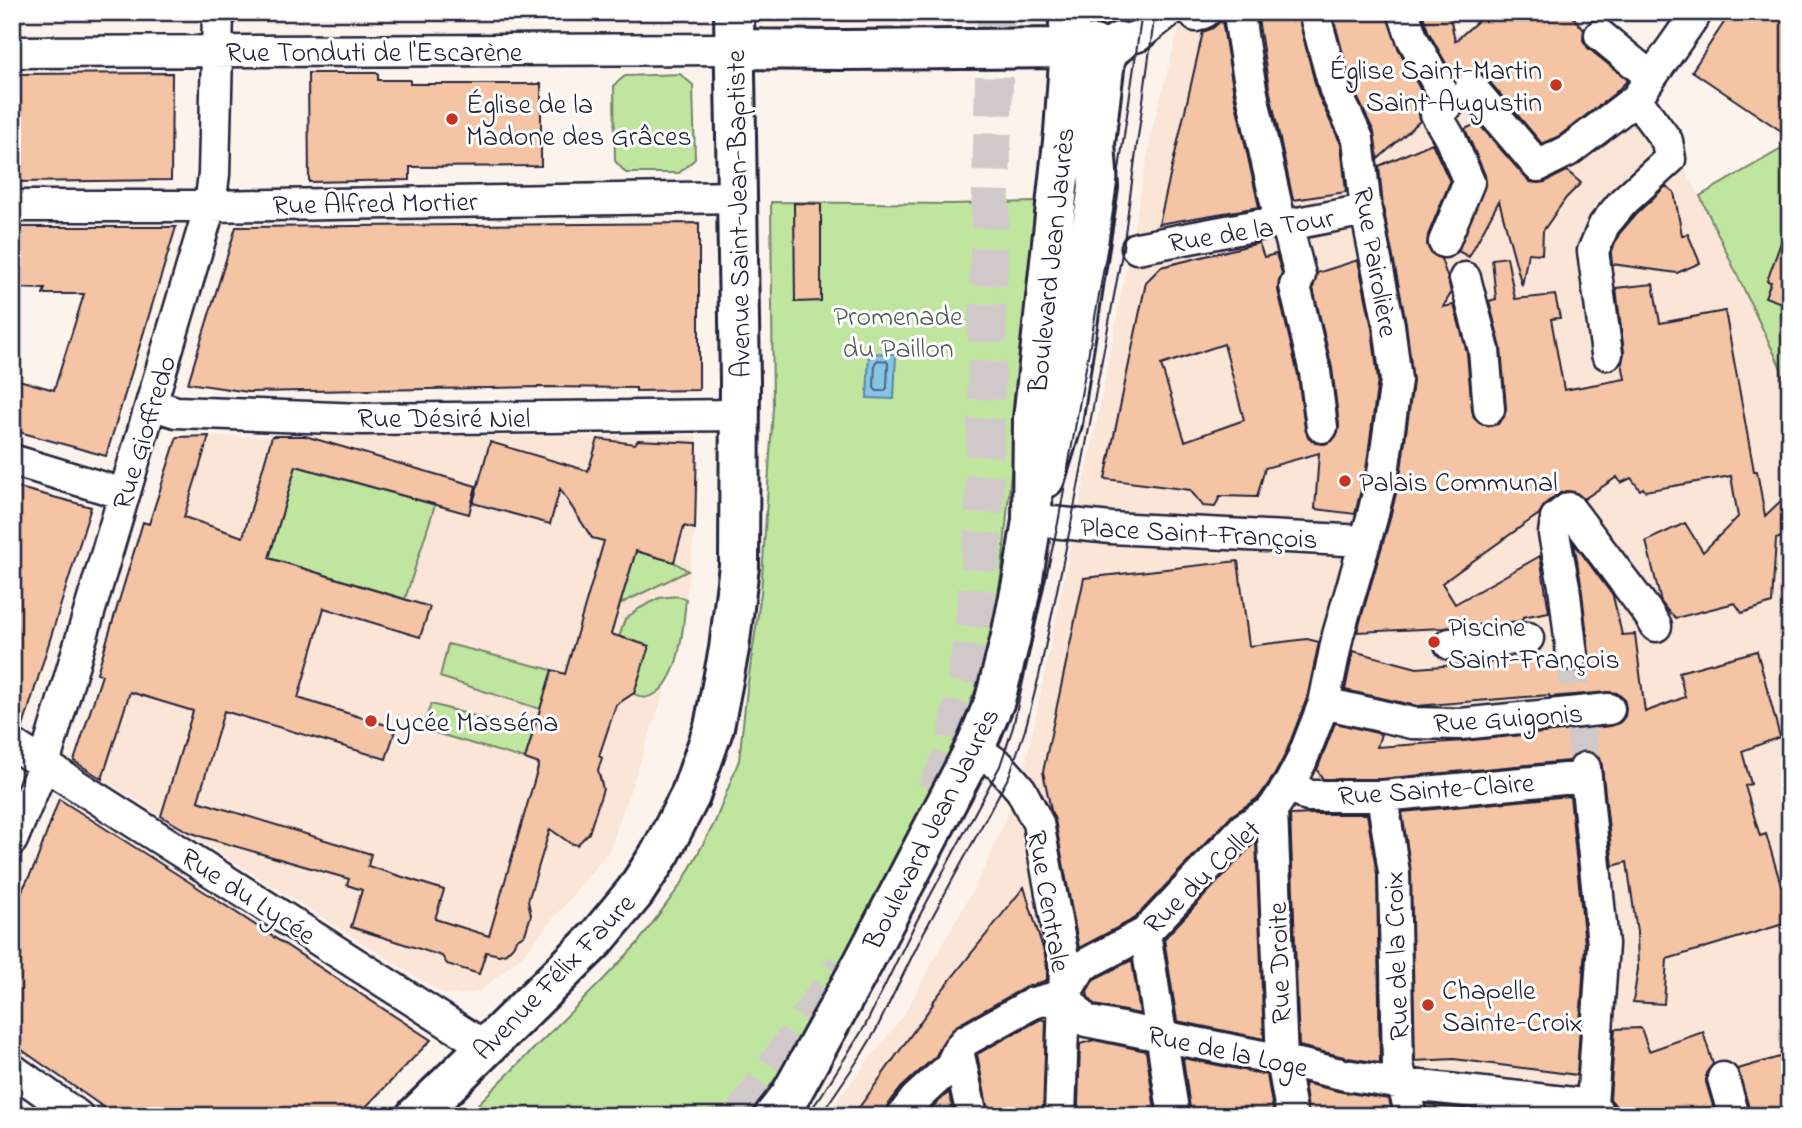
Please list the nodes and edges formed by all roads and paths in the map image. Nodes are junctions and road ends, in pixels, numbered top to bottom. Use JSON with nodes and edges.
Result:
{"nodes":[{"id":1,"x":218,"y":12,"type":"edge"},
{"id":2,"x":1239,"y":12,"type":"edge"},
{"id":3,"x":1314,"y":12,"type":"edge"},
{"id":4,"x":1403,"y":12,"type":"edge"},
{"id":5,"x":1697,"y":12,"type":"edge"},
{"id":6,"x":1190,"y":13,"type":"edge"},
{"id":7,"x":1069,"y":30,"type":"edge"},
{"id":8,"x":735,"y":31,"type":"edge"},
{"id":9,"x":1600,"y":35,"type":"dead end"},
{"id":10,"x":1119,"y":42,"type":"junction"},
{"id":11,"x":12,"y":52,"type":"edge"},
{"id":12,"x":217,"y":52,"type":"junction"},
{"id":13,"x":1643,"y":88,"type":"junction"},
{"id":14,"x":1452,"y":102,"type":"junction"},
{"id":15,"x":1095,"y":144,"type":"junction"},
{"id":16,"x":738,"y":197,"type":"junction"},
{"id":17,"x":12,"y":206,"type":"edge"},
{"id":18,"x":210,"y":206,"type":"junction"},
{"id":19,"x":1072,"y":210,"type":"junction"},
{"id":20,"x":1366,"y":210,"type":"junction"},
{"id":21,"x":1284,"y":223,"type":"junction"},
{"id":22,"x":1444,"y":242,"type":"dead end"},
{"id":23,"x":1136,"y":248,"type":"dead end"},
{"id":24,"x":1465,"y":278,"type":"dead end"},
{"id":25,"x":1607,"y":355,"type":"dead end"},
{"id":26,"x":151,"y":404,"type":"junction"},
{"id":27,"x":1489,"y":409,"type":"dead end"},
{"id":28,"x":1048,"y":411,"type":"dead end"},
{"id":29,"x":739,"y":415,"type":"junction"},
{"id":30,"x":1322,"y":427,"type":"dead end"},
{"id":31,"x":12,"y":460,"type":"edge"},
{"id":32,"x":124,"y":494,"type":"junction"},
{"id":33,"x":1032,"y":520,"type":"junction"},
{"id":34,"x":1369,"y":529,"type":"junction"},
{"id":35,"x":1656,"y":626,"type":"dead end"},
{"id":36,"x":1528,"y":638,"type":"dead end"},
{"id":37,"x":1450,"y":644,"type":"dead end"},
{"id":38,"x":1572,"y":655,"type":"tunnel mouth"},
{"id":39,"x":1324,"y":703,"type":"junction"},
{"id":40,"x":1609,"y":709,"type":"dead end"},
{"id":41,"x":12,"y":744,"type":"edge"},
{"id":42,"x":975,"y":748,"type":"junction"},
{"id":43,"x":44,"y":764,"type":"junction"},
{"id":44,"x":1290,"y":783,"type":"junction"},
{"id":45,"x":1382,"y":796,"type":"junction"},
{"id":46,"x":1272,"y":810,"type":"junction"},
{"id":47,"x":12,"y":840,"type":"edge"},
{"id":48,"x":1145,"y":933,"type":"junction"},
{"id":49,"x":1064,"y":995,"type":"junction"},
{"id":50,"x":1160,"y":1036,"type":"junction"},
{"id":51,"x":486,"y":1047,"type":"junction"},
{"id":52,"x":958,"y":1050,"type":"junction"},
{"id":53,"x":1282,"y":1060,"type":"junction"},
{"id":54,"x":12,"y":1069,"type":"edge"},
{"id":55,"x":1723,"y":1079,"type":"dead end"},
{"id":56,"x":1403,"y":1084,"type":"junction"},
{"id":57,"x":1529,"y":1107,"type":"edge"},
{"id":58,"x":1065,"y":1108,"type":"edge"},
{"id":59,"x":1597,"y":1110,"type":"edge"},
{"id":60,"x":78,"y":1116,"type":"edge"},
{"id":61,"x":416,"y":1116,"type":"edge"},
{"id":62,"x":774,"y":1116,"type":"edge"},
{"id":63,"x":902,"y":1116,"type":"edge"},
{"id":64,"x":972,"y":1116,"type":"edge"},
{"id":65,"x":1174,"y":1116,"type":"edge"},
{"id":66,"x":1292,"y":1116,"type":"edge"},
{"id":67,"x":1411,"y":1116,"type":"edge"},
{"id":68,"x":1734,"y":1116,"type":"edge"}],
"edges":[{"from":1,"to":12,"type":"street","name":"Rue Gioffredo"},
{"from":2,"to":21,"type":"street"},
{"from":3,"to":20,"type":"street","name":"Rue Pairolière"},
{"from":4,"to":14,"type":"street"},
{"from":5,"to":13,"type":"street"},
{"from":6,"to":10,"type":"street"},
{"from":7,"to":8,"type":"main road"},
{"from":7,"to":10,"type":"main road"},
{"from":7,"to":19,"type":"main road"},
{"from":7,"to":33,"type":"main road","name":"Boulevard Jean Jaurès"},
{"from":8,"to":12,"type":"street","name":"Rue Tonduti de l'Escarène"},
{"from":8,"to":16,"type":"main road","name":"Avenue Saint-Jean-Baptiste"},
{"from":9,"to":13,"type":"street"},
{"from":10,"to":15,"type":"main road","name":"Boulevard Jean Jaurès"},
{"from":11,"to":12,"type":"street","name":"Rue Tonduti de l'Escarène"},
{"from":12,"to":18,"type":"street","name":"Rue Gioffredo"},
{"from":13,"to":14,"type":"street"},
{"from":13,"to":25,"type":"street"},
{"from":14,"to":22,"type":"street"},
{"from":15,"to":19,"type":"main road"},
{"from":15,"to":33,"type":"main road","name":"Boulevard Jean Jaurès"},
{"from":16,"to":18,"type":"street","name":"Rue Alfred Mortier"},
{"from":16,"to":29,"type":"main road","name":"Avenue Saint-Jean-Baptiste"},
{"from":17,"to":18,"type":"street","name":"Rue Alfred Mortier"},
{"from":18,"to":26,"type":"street","name":"Rue Gioffredo"},
{"from":19,"to":28,"type":"main road"},
{"from":20,"to":21,"type":"street","name":"Rue de la Tour"},
{"from":20,"to":34,"type":"street","name":"Rue Pairolière"},
{"from":21,"to":23,"type":"street","name":"Rue de la Tour"},
{"from":21,"to":30,"type":"street"},
{"from":24,"to":27,"type":"street"},
{"from":26,"to":29,"type":"street","name":"Rue Désiré Niel"},
{"from":26,"to":32,"type":"street","name":"Rue Gioffredo"},
{"from":29,"to":51,"type":"main road","name":"Avenue Félix Faure"},
{"from":31,"to":32,"type":"street"},
{"from":32,"to":43,"type":"street","name":"Rue Gioffredo"},
{"from":33,"to":34,"type":"street","name":"Place Saint-François"},
{"from":33,"to":42,"type":"main road","name":"Boulevard Jean Jaurès"},
{"from":34,"to":39,"type":"street","name":"Rue Pairolière"},
{"from":35,"to":38,"type":"street"},
{"from":36,"to":37,"type":"street"},
{"from":39,"to":40,"type":"street","name":"Rue Guigonis"},
{"from":39,"to":44,"type":"street","name":"Rue Pairolière"},
{"from":41,"to":43,"type":"street","name":"Rue du Lycée"},
{"from":42,"to":49,"type":"street","name":"Rue Centrale"},
{"from":42,"to":62,"type":"main road","name":"Boulevard Jean Jaurès"},
{"from":43,"to":47,"type":"street","name":"Rue Gioffredo"},
{"from":43,"to":51,"type":"street","name":"Rue du Lycée"},
{"from":44,"to":45,"type":"street","name":"Rue Sainte-Claire"},
{"from":44,"to":46,"type":"street","name":"Rue Pairolière"},
{"from":45,"to":56,"type":"street","name":"Rue de la Croix"},
{"from":45,"to":59,"type":"street","name":"Rue Sainte-Claire"},
{"from":46,"to":48,"type":"street","name":"Rue du Collet"},
{"from":46,"to":53,"type":"street","name":"Rue Droite"},
{"from":48,"to":49,"type":"street","name":"Rue du Collet"},
{"from":48,"to":50,"type":"street"},
{"from":49,"to":50,"type":"street","name":"Rue de la Loge"},
{"from":49,"to":52,"type":"street"},
{"from":49,"to":58,"type":"street","name":"Rue Centrale"},
{"from":50,"to":53,"type":"street","name":"Rue de la Loge"},
{"from":50,"to":65,"type":"street"},
{"from":51,"to":61,"type":"main road","name":"Avenue Félix Faure"},
{"from":52,"to":63,"type":"street"},
{"from":52,"to":64,"type":"street"},
{"from":53,"to":56,"type":"street","name":"Rue de la Loge"},
{"from":53,"to":66,"type":"street","name":"Rue Droite"},
{"from":54,"to":60,"type":"street"},
{"from":55,"to":68,"type":"street"},
{"from":56,"to":57,"type":"street","name":"Rue de la Loge"},
{"from":56,"to":67,"type":"street","name":"Rue de la Croix"},
{"from":57,"to":59,"type":"street","name":"Rue de la Loge"}]}
